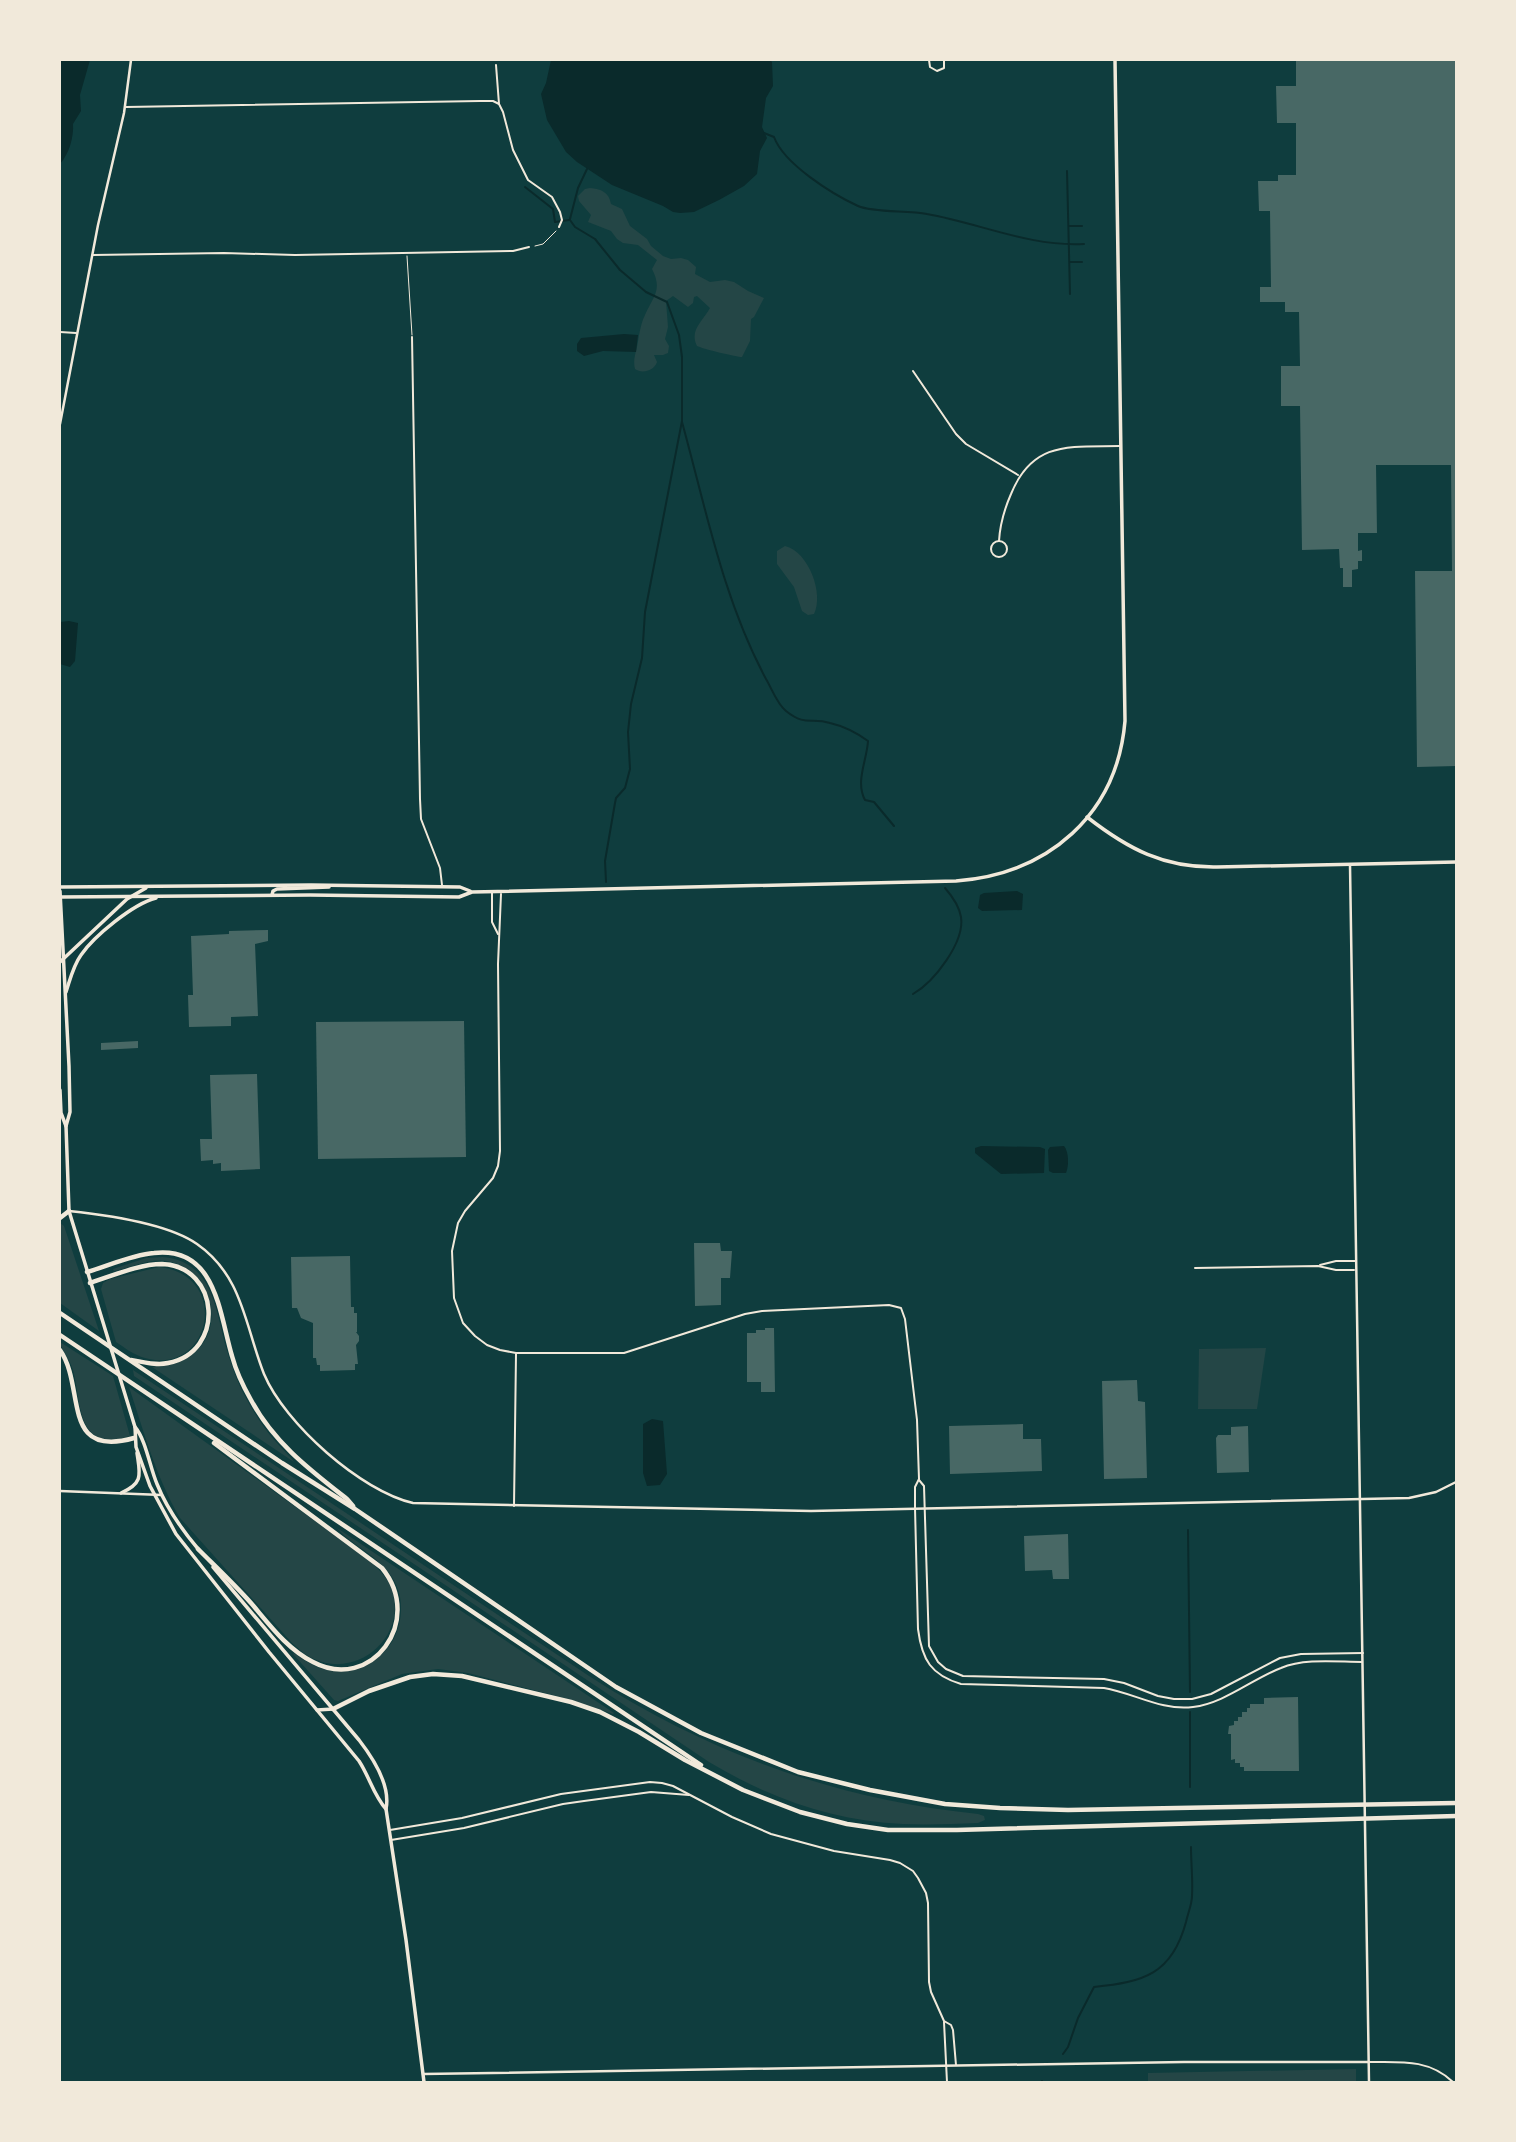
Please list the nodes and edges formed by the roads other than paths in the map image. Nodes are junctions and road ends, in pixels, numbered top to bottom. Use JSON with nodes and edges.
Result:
{"nodes":[{"id":1,"x":131,"y":60,"type":"edge"},
{"id":2,"x":929,"y":60,"type":"edge"},
{"id":3,"x":945,"y":60,"type":"edge"},
{"id":4,"x":1115,"y":60,"type":"edge"},
{"id":5,"x":496,"y":65,"type":"dead end"},
{"id":6,"x":499,"y":104,"type":"junction"},
{"id":7,"x":125,"y":107,"type":"junction"},
{"id":8,"x":559,"y":227,"type":"road end"},
{"id":9,"x":529,"y":247,"type":"road end"},
{"id":10,"x":407,"y":253,"type":"junction"},
{"id":11,"x":92,"y":255,"type":"junction"},
{"id":12,"x":60,"y":332,"type":"edge"},
{"id":13,"x":76,"y":333,"type":"junction"},
{"id":14,"x":412,"y":337,"type":"joint"},
{"id":15,"x":914,"y":371,"type":"dead end"},
{"id":16,"x":60,"y":424,"type":"edge"},
{"id":17,"x":1121,"y":446,"type":"junction"},
{"id":18,"x":1019,"y":476,"type":"junction"},
{"id":19,"x":999,"y":541,"type":"junction"},
{"id":20,"x":1087,"y":817,"type":"junction"},
{"id":21,"x":1457,"y":862,"type":"edge"},
{"id":22,"x":1350,"y":865,"type":"junction"},
{"id":23,"x":338,"y":885,"type":"junction"},
{"id":24,"x":442,"y":886,"type":"junction"},
{"id":25,"x":148,"y":887,"type":"junction"},
{"id":26,"x":60,"y":889,"type":"edge"},
{"id":27,"x":472,"y":892,"type":"junction"},
{"id":28,"x":492,"y":892,"type":"junction"},
{"id":29,"x":502,"y":892,"type":"junction"},
{"id":30,"x":272,"y":895,"type":"junction"},
{"id":31,"x":162,"y":896,"type":"junction"},
{"id":32,"x":439,"y":896,"type":"junction"},
{"id":33,"x":60,"y":897,"type":"edge"},
{"id":34,"x":130,"y":897,"type":"junction"},
{"id":35,"x":498,"y":935,"type":"junction"},
{"id":36,"x":64,"y":956,"type":"junction"},
{"id":37,"x":60,"y":962,"type":"edge"},
{"id":38,"x":66,"y":994,"type":"junction"},
{"id":39,"x":60,"y":1090,"type":"edge"},
{"id":40,"x":66,"y":1126,"type":"junction"},
{"id":41,"x":69,"y":1211,"type":"junction"},
{"id":42,"x":60,"y":1218,"type":"edge"},
{"id":43,"x":1356,"y":1261,"type":"junction"},
{"id":44,"x":1318,"y":1266,"type":"junction"},
{"id":45,"x":1195,"y":1268,"type":"dead end"},
{"id":46,"x":1357,"y":1270,"type":"junction"},
{"id":47,"x":87,"y":1272,"type":"junction"},
{"id":48,"x":90,"y":1283,"type":"junction"},
{"id":49,"x":60,"y":1313,"type":"edge"},
{"id":50,"x":60,"y":1335,"type":"edge"},
{"id":51,"x":60,"y":1350,"type":"edge"},
{"id":52,"x":516,"y":1353,"type":"junction"},
{"id":53,"x":127,"y":1358,"type":"junction"},
{"id":54,"x":135,"y":1427,"type":"junction"},
{"id":55,"x":203,"y":1433,"type":"junction"},
{"id":56,"x":134,"y":1438,"type":"junction"},
{"id":57,"x":136,"y":1447,"type":"junction"},
{"id":58,"x":919,"y":1479,"type":"junction"},
{"id":59,"x":1457,"y":1482,"type":"edge"},
{"id":60,"x":60,"y":1491,"type":"edge"},
{"id":61,"x":121,"y":1493,"type":"junction"},
{"id":62,"x":153,"y":1494,"type":"junction"},
{"id":63,"x":162,"y":1494,"type":"junction"},
{"id":64,"x":1361,"y":1499,"type":"junction"},
{"id":65,"x":514,"y":1506,"type":"junction"},
{"id":66,"x":915,"y":1508,"type":"junction"},
{"id":67,"x":924,"y":1508,"type":"junction"},
{"id":68,"x":355,"y":1509,"type":"junction"},
{"id":69,"x":198,"y":1549,"type":"junction"},
{"id":70,"x":1363,"y":1653,"type":"junction"},
{"id":71,"x":1363,"y":1662,"type":"junction"},
{"id":72,"x":333,"y":1709,"type":"junction"},
{"id":73,"x":317,"y":1710,"type":"junction"},
{"id":74,"x":366,"y":1748,"type":"junction"},
{"id":75,"x":352,"y":1752,"type":"junction"},
{"id":76,"x":707,"y":1770,"type":"junction"},
{"id":77,"x":690,"y":1796,"type":"junction"},
{"id":78,"x":1457,"y":1802,"type":"edge"},
{"id":79,"x":386,"y":1809,"type":"junction"},
{"id":80,"x":1457,"y":1816,"type":"edge"},
{"id":81,"x":390,"y":1830,"type":"junction"},
{"id":82,"x":391,"y":1840,"type":"junction"},
{"id":83,"x":944,"y":2021,"type":"junction"},
{"id":84,"x":1368,"y":2062,"type":"junction"},
{"id":85,"x":947,"y":2066,"type":"junction"},
{"id":86,"x":956,"y":2066,"type":"junction"},
{"id":87,"x":423,"y":2074,"type":"junction"},
{"id":88,"x":1457,"y":2078,"type":"edge"},
{"id":89,"x":424,"y":2082,"type":"edge"},
{"id":90,"x":947,"y":2082,"type":"edge"},
{"id":91,"x":1369,"y":2082,"type":"edge"},
{"id":92,"x":1453,"y":2082,"type":"edge"}],
"edges":[{"from":1,"to":7,"type":"street"},
{"from":2,"to":3,"type":"street"},
{"from":4,"to":17,"type":"main road"},
{"from":5,"to":6,"type":"street"},
{"from":6,"to":7,"type":"street"},
{"from":6,"to":8,"type":"street"},
{"from":7,"to":11,"type":"street"},
{"from":9,"to":10,"type":"street"},
{"from":10,"to":11,"type":"street"},
{"from":10,"to":14,"type":"lane"},
{"from":11,"to":13,"type":"street"},
{"from":12,"to":13,"type":"street"},
{"from":13,"to":16,"type":"street"},
{"from":14,"to":24,"type":"street"},
{"from":15,"to":18,"type":"street"},
{"from":17,"to":18,"type":"street"},
{"from":17,"to":20,"type":"main road"},
{"from":18,"to":19,"type":"street"},
{"from":19,"to":19,"type":"street"},
{"from":20,"to":22,"type":"main road"},
{"from":20,"to":29,"type":"main road"},
{"from":21,"to":22,"type":"main road"},
{"from":22,"to":43,"type":"street"},
{"from":23,"to":24,"type":"main road"},
{"from":23,"to":25,"type":"main road"},
{"from":23,"to":30,"type":"main road"},
{"from":24,"to":27,"type":"main road"},
{"from":24,"to":32,"type":"main road"},
{"from":25,"to":26,"type":"main road"},
{"from":25,"to":34,"type":"main road"},
{"from":26,"to":33,"type":"main road"},
{"from":27,"to":28,"type":"main road"},
{"from":27,"to":32,"type":"main road"},
{"from":28,"to":29,"type":"main road"},
{"from":28,"to":35,"type":"street"},
{"from":29,"to":35,"type":"street"},
{"from":30,"to":31,"type":"main road"},
{"from":30,"to":32,"type":"main road"},
{"from":31,"to":34,"type":"main road"},
{"from":31,"to":38,"type":"main road"},
{"from":33,"to":34,"type":"main road"},
{"from":33,"to":36,"type":"main road"},
{"from":34,"to":36,"type":"main road"},
{"from":35,"to":52,"type":"street"},
{"from":36,"to":37,"type":"main road"},
{"from":36,"to":38,"type":"main road"},
{"from":38,"to":40,"type":"main road"},
{"from":39,"to":40,"type":"main road"},
{"from":40,"to":41,"type":"main road"},
{"from":41,"to":42,"type":"highway"},
{"from":41,"to":47,"type":"main road"},
{"from":41,"to":65,"type":"street"},
{"from":43,"to":44,"type":"street"},
{"from":43,"to":46,"type":"street"},
{"from":44,"to":45,"type":"street"},
{"from":44,"to":46,"type":"street"},
{"from":46,"to":64,"type":"street"},
{"from":47,"to":48,"type":"main road"},
{"from":47,"to":68,"type":"highway"},
{"from":48,"to":53,"type":"highway"},
{"from":48,"to":54,"type":"main road"},
{"from":49,"to":53,"type":"highway"},
{"from":50,"to":55,"type":"highway"},
{"from":51,"to":56,"type":"highway"},
{"from":52,"to":58,"type":"street"},
{"from":52,"to":65,"type":"street"},
{"from":53,"to":68,"type":"highway"},
{"from":54,"to":56,"type":"main road"},
{"from":54,"to":63,"type":"main road"},
{"from":55,"to":69,"type":"highway"},
{"from":55,"to":76,"type":"highway"},
{"from":56,"to":57,"type":"main road"},
{"from":57,"to":61,"type":"main road"},
{"from":57,"to":62,"type":"main road"},
{"from":58,"to":66,"type":"street"},
{"from":58,"to":67,"type":"street"},
{"from":59,"to":64,"type":"street"},
{"from":60,"to":61,"type":"street"},
{"from":61,"to":62,"type":"street"},
{"from":62,"to":63,"type":"street"},
{"from":62,"to":73,"type":"main road"},
{"from":63,"to":69,"type":"main road"},
{"from":64,"to":67,"type":"street"},
{"from":64,"to":70,"type":"street"},
{"from":65,"to":66,"type":"street"},
{"from":66,"to":67,"type":"street"},
{"from":66,"to":71,"type":"street"},
{"from":67,"to":70,"type":"street"},
{"from":68,"to":78,"type":"highway"},
{"from":69,"to":72,"type":"main road"},
{"from":70,"to":71,"type":"street"},
{"from":71,"to":84,"type":"street"},
{"from":72,"to":73,"type":"main road"},
{"from":72,"to":74,"type":"main road"},
{"from":72,"to":76,"type":"highway"},
{"from":73,"to":75,"type":"main road"},
{"from":74,"to":75,"type":"main road"},
{"from":74,"to":79,"type":"main road"},
{"from":75,"to":79,"type":"main road"},
{"from":76,"to":80,"type":"highway"},
{"from":77,"to":81,"type":"street"},
{"from":77,"to":82,"type":"street"},
{"from":77,"to":83,"type":"street"},
{"from":79,"to":81,"type":"main road"},
{"from":81,"to":82,"type":"main road"},
{"from":82,"to":87,"type":"main road"},
{"from":83,"to":85,"type":"street"},
{"from":83,"to":86,"type":"street"},
{"from":84,"to":86,"type":"street"},
{"from":84,"to":91,"type":"street"},
{"from":84,"to":92,"type":"street"},
{"from":85,"to":86,"type":"street"},
{"from":85,"to":87,"type":"street"},
{"from":85,"to":90,"type":"street"},
{"from":87,"to":89,"type":"main road"},
{"from":88,"to":92,"type":"lane"}]}
